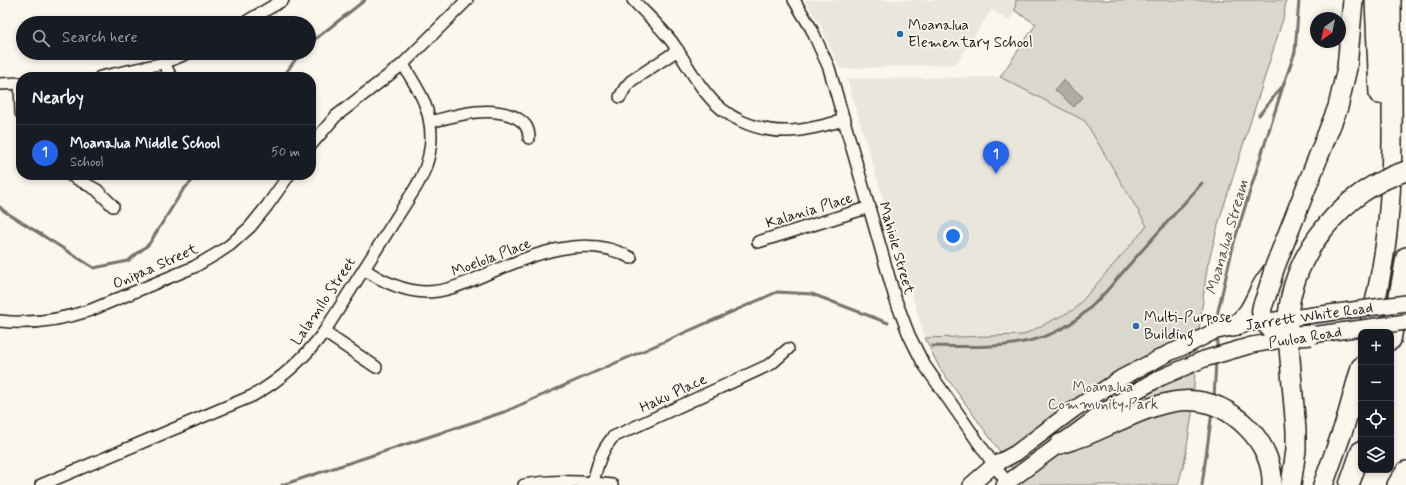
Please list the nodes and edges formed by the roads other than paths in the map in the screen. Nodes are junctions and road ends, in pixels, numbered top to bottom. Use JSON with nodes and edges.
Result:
{"nodes":[{"id":1,"x":283,"y":0,"type":"edge"},
{"id":2,"x":467,"y":0,"type":"edge"},
{"id":3,"x":633,"y":0,"type":"edge"},
{"id":4,"x":794,"y":0,"type":"edge"},
{"id":5,"x":1353,"y":0,"type":"edge"},
{"id":6,"x":1375,"y":0,"type":"edge"},
{"id":7,"x":1391,"y":0,"type":"edge"},
{"id":8,"x":256,"y":16,"type":"edge"},
{"id":9,"x":678,"y":50,"type":"junction"},
{"id":10,"x":171,"y":60,"type":"edge"},
{"id":11,"x":164,"y":63,"type":"junction"},
{"id":12,"x":403,"y":64,"type":"junction"},
{"id":13,"x":123,"y":72,"type":"edge"},
{"id":14,"x":168,"y":72,"type":"edge"},
{"id":15,"x":16,"y":83,"type":"edge"},
{"id":16,"x":0,"y":84,"type":"edge"},
{"id":17,"x":620,"y":97,"type":"dead end"},
{"id":18,"x":845,"y":120,"type":"junction"},
{"id":19,"x":430,"y":122,"type":"junction"},
{"id":20,"x":529,"y":138,"type":"dead end"},
{"id":21,"x":316,"y":139,"type":"edge"},
{"id":22,"x":1406,"y":171,"type":"edge"},
{"id":23,"x":79,"y":180,"type":"edge"},
{"id":24,"x":285,"y":180,"type":"edge"},
{"id":25,"x":113,"y":206,"type":"dead end"},
{"id":26,"x":870,"y":207,"type":"junction"},
{"id":27,"x":758,"y":242,"type":"dead end"},
{"id":28,"x":1406,"y":257,"type":"edge"},
{"id":29,"x":631,"y":258,"type":"dead end"},
{"id":30,"x":364,"y":269,"type":"junction"},
{"id":31,"x":1274,"y":269,"type":"junction"},
{"id":32,"x":1406,"y":303,"type":"edge"},
{"id":33,"x":0,"y":322,"type":"edge"},
{"id":34,"x":1406,"y":322,"type":"edge"},
{"id":35,"x":1259,"y":323,"type":"junction"},
{"id":36,"x":1233,"y":328,"type":"junction"},
{"id":37,"x":1367,"y":329,"type":"edge"},
{"id":38,"x":1368,"y":329,"type":"edge"},
{"id":39,"x":1393,"y":329,"type":"edge"},
{"id":40,"x":324,"y":332,"type":"junction"},
{"id":41,"x":1311,"y":335,"type":"junction"},
{"id":42,"x":1252,"y":345,"type":"joint"},
{"id":43,"x":788,"y":349,"type":"dead end"},
{"id":44,"x":376,"y":366,"type":"dead end"},
{"id":45,"x":1358,"y":378,"type":"edge"},
{"id":46,"x":1060,"y":444,"type":"junction"},
{"id":47,"x":1358,"y":460,"type":"edge"},
{"id":48,"x":994,"y":465,"type":"junction"},
{"id":49,"x":1406,"y":470,"type":"edge"},
{"id":50,"x":594,"y":482,"type":"junction"},
{"id":51,"x":1007,"y":484,"type":"edge"},
{"id":52,"x":41,"y":485,"type":"edge"},
{"id":53,"x":524,"y":485,"type":"edge"},
{"id":54,"x":612,"y":485,"type":"edge"},
{"id":55,"x":971,"y":485,"type":"edge"},
{"id":56,"x":1272,"y":485,"type":"edge"},
{"id":57,"x":1290,"y":485,"type":"edge"},
{"id":58,"x":1323,"y":485,"type":"edge"},
{"id":59,"x":1349,"y":485,"type":"edge"},
{"id":60,"x":1397,"y":485,"type":"edge"}],
"edges":[{"from":1,"to":8,"type":"street"},
{"from":2,"to":12,"type":"street"},
{"from":3,"to":9,"type":"street"},
{"from":4,"to":18,"type":"street","name":"Mahiole Street"},
{"from":5,"to":31,"type":"highway"},
{"from":6,"to":37,"type":"highway"},
{"from":7,"to":38,"type":"highway"},
{"from":9,"to":17,"type":"street"},
{"from":9,"to":18,"type":"street"},
{"from":10,"to":11,"type":"street"},
{"from":11,"to":13,"type":"street"},
{"from":11,"to":14,"type":"street"},
{"from":12,"to":19,"type":"street","name":"Lalamilo Street"},
{"from":12,"to":21,"type":"street"},
{"from":15,"to":16,"type":"street"},
{"from":18,"to":26,"type":"street","name":"Mahiole Street"},
{"from":19,"to":20,"type":"street"},
{"from":19,"to":30,"type":"street","name":"Lalamilo Street"},
{"from":22,"to":57,"type":"highway","bridge":true},
{"from":23,"to":25,"type":"street"},
{"from":24,"to":33,"type":"street","name":"Onipaa Street"},
{"from":26,"to":27,"type":"street","name":"Kalania Place"},
{"from":26,"to":48,"type":"street","name":"Mahiole Street"},
{"from":28,"to":39,"type":"highway"},
{"from":29,"to":30,"type":"street","name":"Moelola Place"},
{"from":30,"to":40,"type":"street","name":"Lalamilo Street"},
{"from":31,"to":35,"type":"highway","bridge":true},
{"from":31,"to":36,"type":"highway"},
{"from":32,"to":35,"type":"street","name":"Jarrett White Road","bridge":true},
{"from":34,"to":41,"type":"street","name":"Puuloa Road","bridge":true},
{"from":35,"to":36,"type":"street","name":"Jarrett White Road"},
{"from":35,"to":41,"type":"highway","bridge":true},
{"from":36,"to":48,"type":"street","name":"Jarrett White Road"},
{"from":40,"to":44,"type":"street"},
{"from":40,"to":52,"type":"street","name":"Lalamilo Street"},
{"from":41,"to":42,"type":"street","name":"Puuloa Road","bridge":true},
{"from":42,"to":46,"type":"street","name":"Jarrett White Road"},
{"from":43,"to":50,"type":"street","name":"Haku Place"},
{"from":45,"to":58,"type":"highway"},
{"from":46,"to":51,"type":"street","name":"Jarrett White Road"},
{"from":46,"to":56,"type":"highway"},
{"from":47,"to":59,"type":"highway"},
{"from":48,"to":51,"type":"street","name":"Mahiole Street"},
{"from":48,"to":55,"type":"street","name":"Jarrett White Road"},
{"from":49,"to":60,"type":"highway"},
{"from":50,"to":53,"type":"street"},
{"from":50,"to":54,"type":"street"}]}
